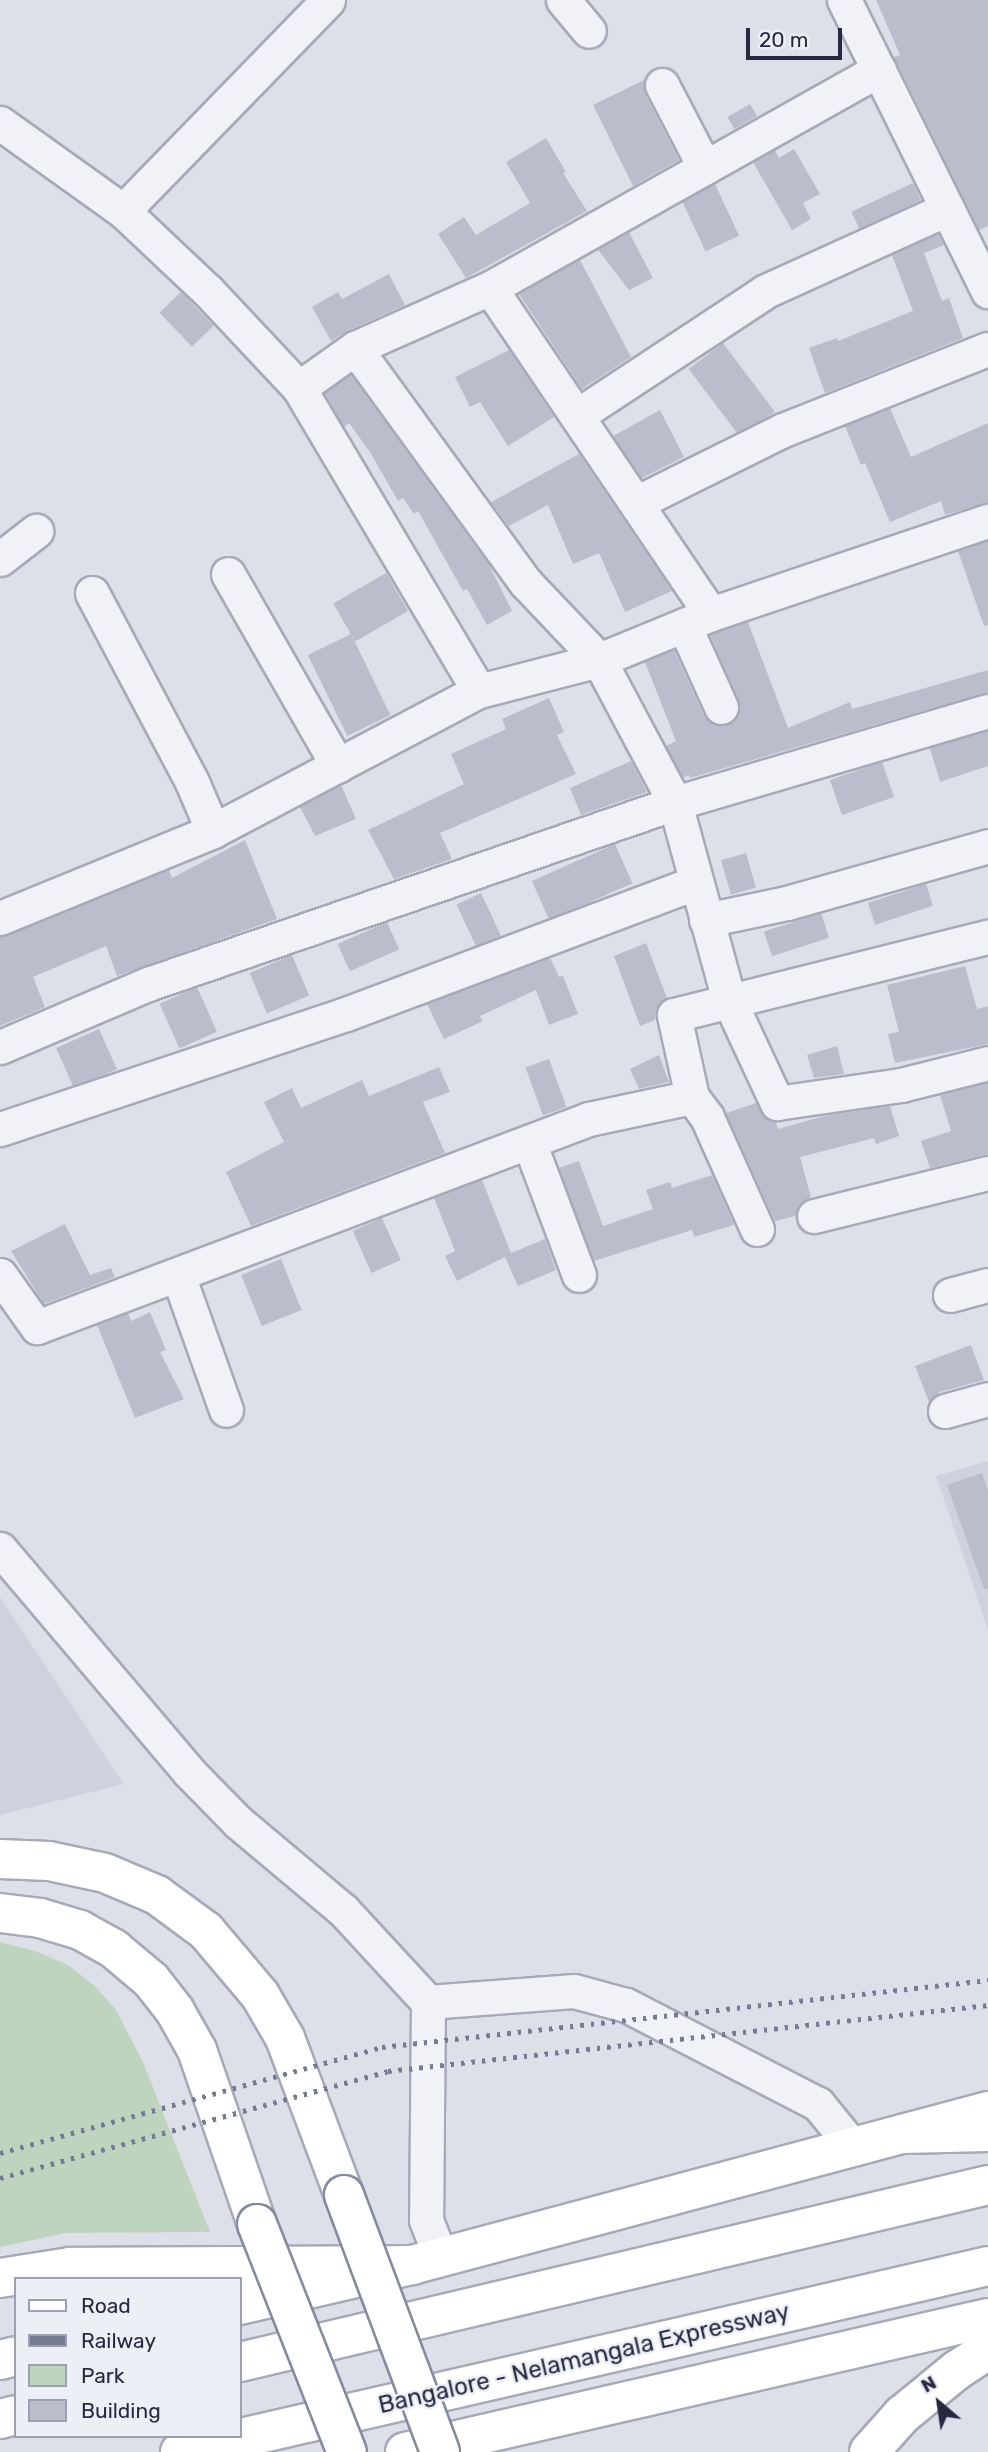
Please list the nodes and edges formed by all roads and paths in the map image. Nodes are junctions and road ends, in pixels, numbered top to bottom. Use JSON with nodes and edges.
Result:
{"nodes":[{"id":1,"x":328,"y":0,"type":"edge"},
{"id":2,"x":563,"y":0,"type":"edge"},
{"id":3,"x":844,"y":0,"type":"edge"},
{"id":4,"x":589,"y":31,"type":"dead end"},
{"id":5,"x":879,"y":70,"type":"junction"},
{"id":6,"x":662,"y":85,"type":"dead end"},
{"id":7,"x":0,"y":123,"type":"edge"},
{"id":8,"x":705,"y":167,"type":"junction"},
{"id":9,"x":947,"y":209,"type":"junction"},
{"id":10,"x":123,"y":211,"type":"junction"},
{"id":11,"x":490,"y":288,"type":"junction"},
{"id":12,"x":988,"y":291,"type":"edge"},
{"id":13,"x":355,"y":348,"type":"junction"},
{"id":14,"x":988,"y":349,"type":"edge"},
{"id":15,"x":299,"y":388,"type":"junction"},
{"id":16,"x":578,"y":415,"type":"junction"},
{"id":17,"x":636,"y":503,"type":"junction"},
{"id":18,"x":988,"y":521,"type":"edge"},
{"id":19,"x":36,"y":531,"type":"dead end"},
{"id":20,"x":0,"y":559,"type":"edge"},
{"id":21,"x":228,"y":574,"type":"dead end"},
{"id":22,"x":92,"y":593,"type":"dead end"},
{"id":23,"x":697,"y":620,"type":"junction"},
{"id":24,"x":599,"y":660,"type":"junction"},
{"id":25,"x":480,"y":691,"type":"junction"},
{"id":26,"x":721,"y":707,"type":"dead end"},
{"id":27,"x":988,"y":711,"type":"edge"},
{"id":28,"x":338,"y":766,"type":"junction"},
{"id":29,"x":675,"y":803,"type":"junction"},
{"id":30,"x":213,"y":831,"type":"junction"},
{"id":31,"x":988,"y":846,"type":"edge"},
{"id":32,"x":695,"y":883,"type":"junction"},
{"id":33,"x":0,"y":918,"type":"edge"},
{"id":34,"x":706,"y":920,"type":"junction"},
{"id":35,"x":988,"y":937,"type":"edge"},
{"id":36,"x":729,"y":1000,"type":"junction"},
{"id":37,"x":0,"y":1047,"type":"edge"},
{"id":38,"x":988,"y":1062,"type":"edge"},
{"id":39,"x":692,"y":1097,"type":"junction"},
{"id":40,"x":0,"y":1129,"type":"edge"},
{"id":41,"x":529,"y":1142,"type":"junction"},
{"id":42,"x":988,"y":1173,"type":"edge"},
{"id":43,"x":814,"y":1216,"type":"dead end"},
{"id":44,"x":757,"y":1229,"type":"dead end"},
{"id":45,"x":0,"y":1275,"type":"edge"},
{"id":46,"x":178,"y":1275,"type":"junction"},
{"id":47,"x":579,"y":1275,"type":"dead end"},
{"id":48,"x":988,"y":1285,"type":"edge"},
{"id":49,"x":950,"y":1295,"type":"dead end"},
{"id":50,"x":988,"y":1399,"type":"edge"},
{"id":51,"x":226,"y":1410,"type":"dead end"},
{"id":52,"x":945,"y":1411,"type":"dead end"},
{"id":53,"x":0,"y":1549,"type":"edge"},
{"id":54,"x":0,"y":1859,"type":"edge"},
{"id":55,"x":0,"y":1913,"type":"edge"},
{"id":56,"x":428,"y":2002,"type":"junction"},
{"id":57,"x":988,"y":2111,"type":"edge"},
{"id":58,"x":988,"y":2133,"type":"edge"},
{"id":59,"x":903,"y":2134,"type":"junction"},
{"id":60,"x":853,"y":2148,"type":"junction"},
{"id":61,"x":988,"y":2185,"type":"edge"},
{"id":62,"x":427,"y":2261,"type":"junction"},
{"id":63,"x":988,"y":2266,"type":"edge"},
{"id":64,"x":0,"y":2278,"type":"edge"},
{"id":65,"x":242,"y":2305,"type":"edge"},
{"id":66,"x":988,"y":2318,"type":"edge"},
{"id":67,"x":988,"y":2350,"type":"edge"},
{"id":68,"x":242,"y":2362,"type":"edge"},
{"id":69,"x":241,"y":2438,"type":"edge"},
{"id":70,"x":242,"y":2438,"type":"edge"},
{"id":71,"x":180,"y":2452,"type":"edge"},
{"id":72,"x":347,"y":2452,"type":"edge"},
{"id":73,"x":405,"y":2452,"type":"edge"},
{"id":74,"x":440,"y":2452,"type":"edge"},
{"id":75,"x":869,"y":2452,"type":"edge"}],
"edges":[{"from":1,"to":10,"type":"street"},
{"from":2,"to":4,"type":"street"},
{"from":3,"to":5,"type":"street"},
{"from":5,"to":8,"type":"street"},
{"from":5,"to":9,"type":"street"},
{"from":6,"to":8,"type":"street"},
{"from":7,"to":10,"type":"street"},
{"from":8,"to":11,"type":"street"},
{"from":9,"to":12,"type":"street"},
{"from":9,"to":16,"type":"street"},
{"from":10,"to":15,"type":"street"},
{"from":11,"to":13,"type":"street"},
{"from":11,"to":16,"type":"street"},
{"from":13,"to":15,"type":"street"},
{"from":13,"to":24,"type":"street"},
{"from":14,"to":17,"type":"street"},
{"from":15,"to":25,"type":"street"},
{"from":16,"to":17,"type":"street"},
{"from":17,"to":23,"type":"street"},
{"from":18,"to":23,"type":"street"},
{"from":19,"to":20,"type":"street"},
{"from":21,"to":28,"type":"street"},
{"from":22,"to":30,"type":"street"},
{"from":23,"to":24,"type":"street"},
{"from":23,"to":26,"type":"street"},
{"from":24,"to":25,"type":"street"},
{"from":24,"to":29,"type":"street"},
{"from":25,"to":28,"type":"street"},
{"from":27,"to":29,"type":"street"},
{"from":28,"to":30,"type":"street"},
{"from":29,"to":32,"type":"street"},
{"from":29,"to":37,"type":"street"},
{"from":30,"to":33,"type":"street"},
{"from":31,"to":34,"type":"street"},
{"from":32,"to":34,"type":"street"},
{"from":32,"to":40,"type":"street"},
{"from":34,"to":36,"type":"street"},
{"from":35,"to":36,"type":"street"},
{"from":36,"to":38,"type":"street"},
{"from":36,"to":39,"type":"street"},
{"from":39,"to":41,"type":"street"},
{"from":39,"to":44,"type":"street"},
{"from":41,"to":46,"type":"street"},
{"from":41,"to":47,"type":"street"},
{"from":42,"to":43,"type":"street"},
{"from":45,"to":46,"type":"street"},
{"from":46,"to":51,"type":"street"},
{"from":48,"to":49,"type":"street"},
{"from":50,"to":52,"type":"street"},
{"from":53,"to":56,"type":"street"},
{"from":54,"to":74,"type":"main road","bridge":true},
{"from":55,"to":72,"type":"main road","bridge":true},
{"from":56,"to":60,"type":"street"},
{"from":56,"to":62,"type":"street"},
{"from":57,"to":59,"type":"main road"},
{"from":58,"to":59,"type":"main road"},
{"from":59,"to":60,"type":"main road"},
{"from":60,"to":62,"type":"main road"},
{"from":61,"to":68,"type":"main road"},
{"from":62,"to":64,"type":"main road"},
{"from":62,"to":65,"type":"main road"},
{"from":63,"to":70,"type":"main road","name":"Bangalore - Nelamangala Expressway"},
{"from":66,"to":73,"type":"main road"},
{"from":67,"to":75,"type":"main road"},
{"from":69,"to":71,"type":"main road","name":"Bangalore - Nelamangala Expressway"}]}
